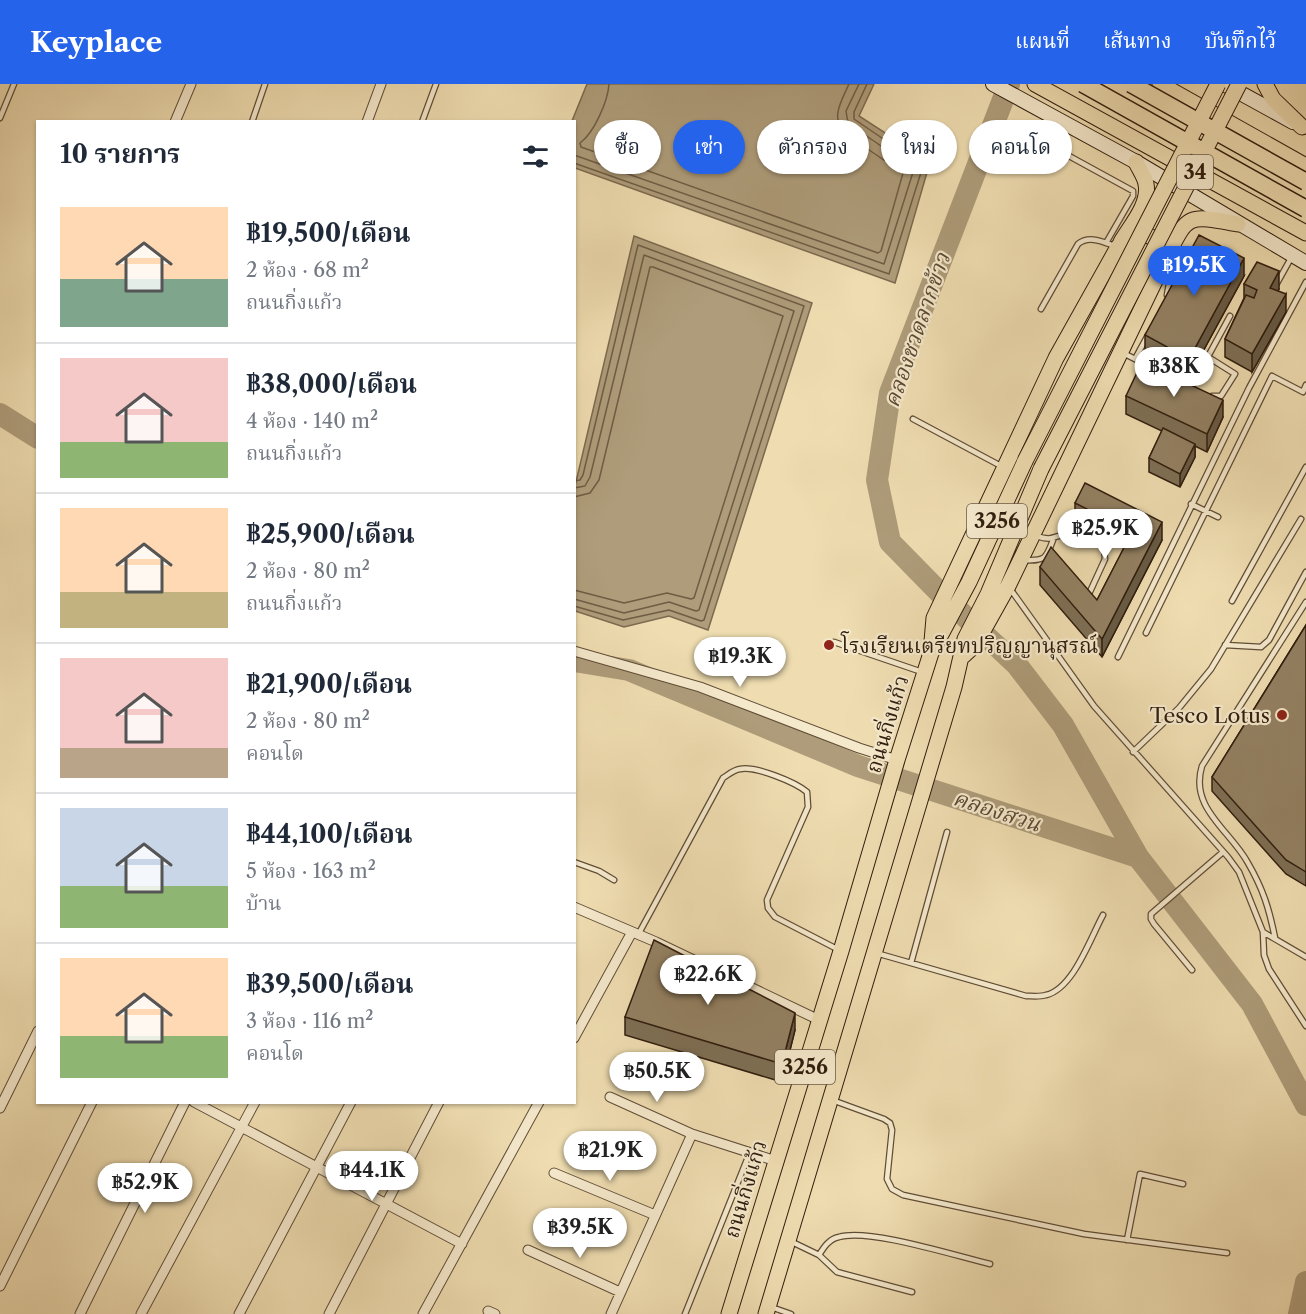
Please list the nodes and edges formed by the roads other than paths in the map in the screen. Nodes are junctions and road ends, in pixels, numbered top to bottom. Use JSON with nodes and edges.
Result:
{"nodes":[{"id":1,"x":14,"y":84,"type":"edge"},
{"id":2,"x":191,"y":84,"type":"edge"},
{"id":3,"x":265,"y":84,"type":"edge"},
{"id":4,"x":381,"y":84,"type":"edge"},
{"id":5,"x":436,"y":84,"type":"edge"},
{"id":6,"x":993,"y":84,"type":"edge"},
{"id":7,"x":1035,"y":84,"type":"edge"},
{"id":8,"x":1083,"y":84,"type":"edge"},
{"id":9,"x":1131,"y":84,"type":"edge"},
{"id":10,"x":1160,"y":84,"type":"edge"},
{"id":11,"x":1218,"y":84,"type":"edge"},
{"id":12,"x":1224,"y":84,"type":"edge"},
{"id":13,"x":1239,"y":84,"type":"edge"},
{"id":14,"x":1265,"y":84,"type":"edge"},
{"id":15,"x":2,"y":106,"type":"edge"},
{"id":16,"x":0,"y":118,"type":"edge"},
{"id":17,"x":176,"y":120,"type":"edge"},
{"id":18,"x":253,"y":120,"type":"edge"},
{"id":19,"x":368,"y":120,"type":"edge"},
{"id":20,"x":423,"y":120,"type":"edge"},
{"id":21,"x":1304,"y":128,"type":"edge"},
{"id":22,"x":1072,"y":158,"type":"edge"},
{"id":23,"x":1136,"y":162,"type":"junction"},
{"id":24,"x":1306,"y":166,"type":"edge"},
{"id":25,"x":1306,"y":182,"type":"edge"},
{"id":26,"x":1306,"y":209,"type":"edge"},
{"id":27,"x":1238,"y":224,"type":"junction"},
{"id":28,"x":1306,"y":233,"type":"edge"},
{"id":29,"x":1112,"y":245,"type":"junction"},
{"id":30,"x":1293,"y":255,"type":"junction"},
{"id":31,"x":1164,"y":262,"type":"junction"},
{"id":32,"x":1306,"y":262,"type":"edge"},
{"id":33,"x":1306,"y":282,"type":"edge"},
{"id":34,"x":1275,"y":287,"type":"edge"},
{"id":35,"x":1166,"y":298,"type":"edge"},
{"id":36,"x":1041,"y":309,"type":"dead end"},
{"id":37,"x":1230,"y":315,"type":"dead end"},
{"id":38,"x":1151,"y":329,"type":"edge"},
{"id":39,"x":1121,"y":352,"type":"junction"},
{"id":40,"x":1208,"y":357,"type":"junction"},
{"id":41,"x":1135,"y":359,"type":"junction"},
{"id":42,"x":1154,"y":368,"type":"edge"},
{"id":43,"x":1182,"y":382,"type":"edge"},
{"id":44,"x":1306,"y":385,"type":"edge"},
{"id":45,"x":1192,"y":387,"type":"junction"},
{"id":46,"x":913,"y":419,"type":"dead end"},
{"id":47,"x":1306,"y":466,"type":"edge"},
{"id":48,"x":1006,"y":468,"type":"junction"},
{"id":49,"x":1191,"y":504,"type":"junction"},
{"id":50,"x":1205,"y":511,"type":"junction"},
{"id":51,"x":1218,"y":517,"type":"dead end"},
{"id":52,"x":1301,"y":519,"type":"dead end"},
{"id":53,"x":1034,"y":535,"type":"junction"},
{"id":54,"x":1053,"y":540,"type":"junction"},
{"id":55,"x":1021,"y":560,"type":"junction"},
{"id":56,"x":1306,"y":572,"type":"edge"},
{"id":57,"x":962,"y":578,"type":"junction"},
{"id":58,"x":1008,"y":586,"type":"junction"},
{"id":59,"x":1088,"y":597,"type":"edge"},
{"id":60,"x":993,"y":599,"type":"junction"},
{"id":61,"x":1232,"y":601,"type":"dead end"},
{"id":62,"x":1306,"y":602,"type":"edge"},
{"id":63,"x":1146,"y":633,"type":"dead end"},
{"id":64,"x":834,"y":642,"type":"dead end"},
{"id":65,"x":1226,"y":645,"type":"junction"},
{"id":66,"x":576,"y":652,"type":"edge"},
{"id":67,"x":1118,"y":657,"type":"dead end"},
{"id":68,"x":925,"y":673,"type":"junction"},
{"id":69,"x":1133,"y":752,"type":"junction"},
{"id":70,"x":896,"y":761,"type":"junction"},
{"id":71,"x":947,"y":832,"type":"dead end"},
{"id":72,"x":1223,"y":852,"type":"junction"},
{"id":73,"x":576,"y":863,"type":"edge"},
{"id":74,"x":614,"y":880,"type":"dead end"},
{"id":75,"x":576,"y":908,"type":"edge"},
{"id":76,"x":1102,"y":915,"type":"dead end"},
{"id":77,"x":1263,"y":932,"type":"junction"},
{"id":78,"x":635,"y":933,"type":"junction"},
{"id":79,"x":1275,"y":938,"type":"junction"},
{"id":80,"x":841,"y":951,"type":"junction"},
{"id":81,"x":873,"y":952,"type":"junction"},
{"id":82,"x":1306,"y":957,"type":"edge"},
{"id":83,"x":911,"y":963,"type":"junction"},
{"id":84,"x":1192,"y":970,"type":"dead end"},
{"id":85,"x":819,"y":1020,"type":"junction"},
{"id":86,"x":1306,"y":1026,"type":"edge"},
{"id":87,"x":36,"y":1035,"type":"edge"},
{"id":88,"x":576,"y":1035,"type":"edge"},
{"id":89,"x":774,"y":1059,"type":"edge"},
{"id":90,"x":804,"y":1070,"type":"junction"},
{"id":91,"x":610,"y":1097,"type":"dead end"},
{"id":92,"x":830,"y":1099,"type":"junction"},
{"id":93,"x":91,"y":1104,"type":"edge"},
{"id":94,"x":184,"y":1104,"type":"edge"},
{"id":95,"x":198,"y":1104,"type":"edge"},
{"id":96,"x":254,"y":1104,"type":"edge"},
{"id":97,"x":350,"y":1104,"type":"edge"},
{"id":98,"x":439,"y":1104,"type":"edge"},
{"id":99,"x":538,"y":1104,"type":"edge"},
{"id":100,"x":0,"y":1108,"type":"edge"},
{"id":101,"x":242,"y":1127,"type":"junction"},
{"id":102,"x":692,"y":1134,"type":"junction"},
{"id":103,"x":750,"y":1152,"type":"junction"},
{"id":104,"x":776,"y":1161,"type":"junction"},
{"id":105,"x":316,"y":1168,"type":"junction"},
{"id":106,"x":554,"y":1173,"type":"dead end"},
{"id":107,"x":1183,"y":1184,"type":"dead end"},
{"id":108,"x":387,"y":1203,"type":"junction"},
{"id":109,"x":655,"y":1215,"type":"junction"},
{"id":110,"x":788,"y":1240,"type":"junction"},
{"id":111,"x":1127,"y":1240,"type":"junction"},
{"id":112,"x":462,"y":1244,"type":"junction"},
{"id":113,"x":528,"y":1250,"type":"dead end"},
{"id":114,"x":1227,"y":1253,"type":"dead end"},
{"id":115,"x":819,"y":1254,"type":"junction"},
{"id":116,"x":990,"y":1264,"type":"dead end"},
{"id":117,"x":0,"y":1286,"type":"edge"},
{"id":118,"x":620,"y":1292,"type":"junction"},
{"id":119,"x":912,"y":1292,"type":"dead end"},
{"id":120,"x":767,"y":1310,"type":"edge"},
{"id":121,"x":80,"y":1314,"type":"edge"},
{"id":122,"x":141,"y":1314,"type":"edge"},
{"id":123,"x":239,"y":1314,"type":"edge"},
{"id":124,"x":329,"y":1314,"type":"edge"},
{"id":125,"x":423,"y":1314,"type":"edge"},
{"id":126,"x":611,"y":1314,"type":"edge"},
{"id":127,"x":685,"y":1314,"type":"edge"},
{"id":128,"x":729,"y":1314,"type":"edge"},
{"id":129,"x":791,"y":1314,"type":"edge"}],
"edges":[{"from":1,"to":15,"type":"lane"},
{"from":2,"to":17,"type":"street"},
{"from":3,"to":18,"type":"lane"},
{"from":4,"to":19,"type":"street"},
{"from":5,"to":20,"type":"lane"},
{"from":6,"to":23,"type":"main road","number":"34"},
{"from":7,"to":28,"type":"main road","number":"34"},
{"from":8,"to":26,"type":"highway","bridge":true},
{"from":9,"to":25,"type":"highway","bridge":true},
{"from":10,"to":24,"type":"main road"},
{"from":11,"to":57,"type":"main road","name":"ถนนกิ่งแก้ว","number":"3256","bridge":true},
{"from":12,"to":21,"type":"main road"},
{"from":13,"to":60,"type":"main road","number":"3256","bridge":true},
{"from":14,"to":21,"type":"main road"},
{"from":15,"to":16,"type":"lane"},
{"from":22,"to":29,"type":"lane"},
{"from":23,"to":27,"type":"main road","number":"34"},
{"from":23,"to":29,"type":"main road"},
{"from":27,"to":30,"type":"main road","number":"34"},
{"from":27,"to":31,"type":"main road"},
{"from":29,"to":31,"type":"main road"},
{"from":29,"to":36,"type":"lane"},
{"from":29,"to":48,"type":"main road"},
{"from":30,"to":32,"type":"main road","number":"34"},
{"from":30,"to":34,"type":"lane"},
{"from":31,"to":35,"type":"lane"},
{"from":31,"to":39,"type":"main road"},
{"from":33,"to":49,"type":"lane"},
{"from":37,"to":40,"type":"lane"},
{"from":38,"to":41,"type":"lane"},
{"from":39,"to":41,"type":"lane"},
{"from":39,"to":53,"type":"main road"},
{"from":40,"to":45,"type":"lane"},
{"from":40,"to":45,"type":"lane"},
{"from":41,"to":42,"type":"lane"},
{"from":43,"to":45,"type":"lane"},
{"from":44,"to":50,"type":"lane"},
{"from":46,"to":48,"type":"lane"},
{"from":47,"to":61,"type":"lane"},
{"from":48,"to":57,"type":"main road"},
{"from":49,"to":50,"type":"lane"},
{"from":49,"to":67,"type":"lane"},
{"from":50,"to":51,"type":"lane"},
{"from":50,"to":63,"type":"lane"},
{"from":52,"to":65,"type":"lane"},
{"from":53,"to":54,"type":"lane"},
{"from":53,"to":55,"type":"main road"},
{"from":54,"to":55,"type":"lane"},
{"from":54,"to":59,"type":"lane"},
{"from":55,"to":58,"type":"main road"},
{"from":56,"to":65,"type":"lane"},
{"from":57,"to":68,"type":"main road","name":"ถนนกิ่งแก้ว","number":"3256"},
{"from":58,"to":60,"type":"main road"},
{"from":58,"to":69,"type":"lane"},
{"from":60,"to":81,"type":"main road","number":"3256"},
{"from":62,"to":79,"type":"lane"},
{"from":64,"to":68,"type":"lane"},
{"from":65,"to":69,"type":"lane"},
{"from":66,"to":70,"type":"street"},
{"from":68,"to":70,"type":"main road","name":"ถนนกิ่งแก้ว","number":"3256"},
{"from":69,"to":72,"type":"lane"},
{"from":70,"to":80,"type":"main road","name":"ถนนกิ่งแก้ว","number":"3256"},
{"from":71,"to":83,"type":"lane"},
{"from":72,"to":77,"type":"lane"},
{"from":72,"to":84,"type":"lane"},
{"from":73,"to":74,"type":"lane"},
{"from":75,"to":78,"type":"street"},
{"from":76,"to":83,"type":"lane"},
{"from":77,"to":79,"type":"lane"},
{"from":77,"to":86,"type":"lane"},
{"from":78,"to":80,"type":"lane"},
{"from":78,"to":85,"type":"street"},
{"from":78,"to":88,"type":"street"},
{"from":79,"to":82,"type":"lane"},
{"from":80,"to":85,"type":"main road","name":"ถนนกิ่งแก้ว","number":"3256"},
{"from":81,"to":83,"type":"lane"},
{"from":81,"to":92,"type":"main road","number":"3256"},
{"from":85,"to":90,"type":"main road","name":"ถนนกิ่งแก้ว","number":"3256"},
{"from":87,"to":100,"type":"street"},
{"from":89,"to":90,"type":"lane"},
{"from":90,"to":104,"type":"main road","name":"ถนนกิ่งแก้ว","number":"3256"},
{"from":91,"to":102,"type":"street"},
{"from":92,"to":110,"type":"main road","number":"3256"},
{"from":92,"to":111,"type":"lane"},
{"from":93,"to":117,"type":"street"},
{"from":94,"to":121,"type":"street"},
{"from":95,"to":101,"type":"street"},
{"from":96,"to":101,"type":"street"},
{"from":97,"to":105,"type":"street"},
{"from":98,"to":108,"type":"street"},
{"from":99,"to":112,"type":"street"},
{"from":101,"to":105,"type":"street"},
{"from":101,"to":122,"type":"street"},
{"from":102,"to":103,"type":"street"},
{"from":102,"to":109,"type":"street"},
{"from":103,"to":104,"type":"street"},
{"from":103,"to":127,"type":"lane"},
{"from":104,"to":128,"type":"main road","name":"ถนนกิ่งแก้ว","number":"3256"},
{"from":105,"to":108,"type":"street"},
{"from":105,"to":123,"type":"street"},
{"from":106,"to":109,"type":"street"},
{"from":107,"to":111,"type":"lane"},
{"from":108,"to":112,"type":"street"},
{"from":108,"to":124,"type":"street"},
{"from":109,"to":118,"type":"street"},
{"from":110,"to":115,"type":"lane"},
{"from":110,"to":120,"type":"main road","number":"3256"},
{"from":111,"to":114,"type":"lane"},
{"from":112,"to":125,"type":"street"},
{"from":113,"to":118,"type":"street"},
{"from":115,"to":116,"type":"lane"},
{"from":115,"to":119,"type":"lane"},
{"from":118,"to":126,"type":"street"},
{"from":120,"to":129,"type":"lane"}]}
